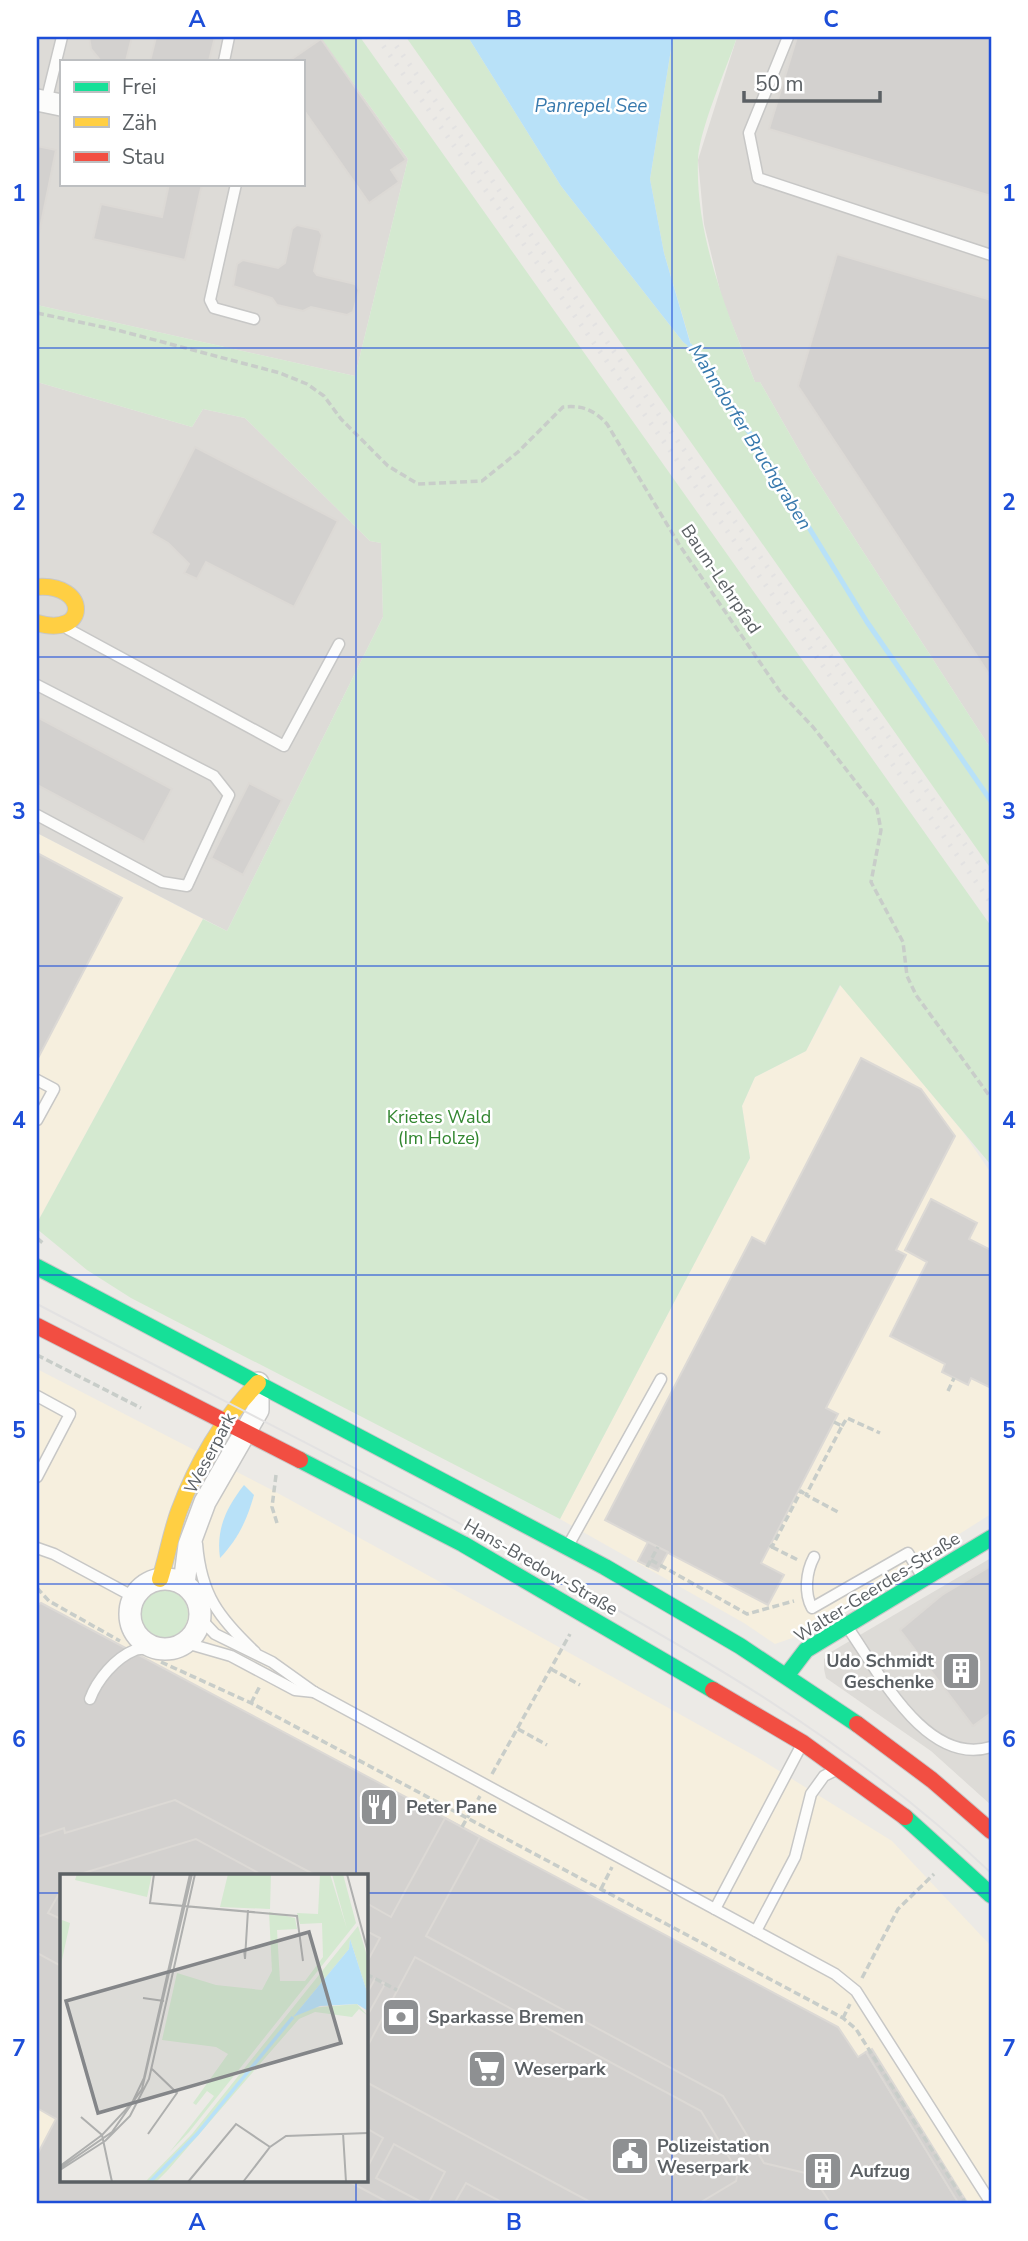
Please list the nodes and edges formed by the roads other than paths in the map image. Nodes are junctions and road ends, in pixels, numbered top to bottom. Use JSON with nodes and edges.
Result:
{"nodes":[{"id":1,"x":62,"y":37,"type":"edge"},
{"id":2,"x":229,"y":37,"type":"edge"},
{"id":3,"x":788,"y":37,"type":"edge"},
{"id":4,"x":224,"y":60,"type":"edge"},
{"id":5,"x":48,"y":102,"type":"edge"},
{"id":6,"x":236,"y":186,"type":"edge"},
{"id":7,"x":991,"y":255,"type":"edge"},
{"id":8,"x":254,"y":319,"type":"dead end"},
{"id":9,"x":37,"y":587,"type":"edge"},
{"id":10,"x":37,"y":623,"type":"edge"},
{"id":11,"x":66,"y":627,"type":"junction"},
{"id":12,"x":339,"y":644,"type":"dead end"},
{"id":13,"x":37,"y":685,"type":"edge"},
{"id":14,"x":37,"y":815,"type":"edge"},
{"id":15,"x":37,"y":1080,"type":"edge"},
{"id":16,"x":37,"y":1121,"type":"edge"},
{"id":17,"x":37,"y":1267,"type":"edge"},
{"id":18,"x":37,"y":1326,"type":"edge"},
{"id":19,"x":661,"y":1379,"type":"dead end"},
{"id":20,"x":258,"y":1383,"type":"junction"},
{"id":21,"x":37,"y":1396,"type":"edge"},
{"id":22,"x":226,"y":1423,"type":"junction"},
{"id":23,"x":246,"y":1433,"type":"junction"},
{"id":24,"x":37,"y":1477,"type":"edge"},
{"id":25,"x":196,"y":1524,"type":"junction"},
{"id":26,"x":991,"y":1538,"type":"edge"},
{"id":27,"x":567,"y":1546,"type":"junction"},
{"id":28,"x":37,"y":1548,"type":"edge"},
{"id":29,"x":812,"y":1562,"type":"road end"},
{"id":30,"x":160,"y":1579,"type":"junction"},
{"id":31,"x":924,"y":1579,"type":"junction"},
{"id":32,"x":184,"y":1584,"type":"junction"},
{"id":33,"x":134,"y":1597,"type":"junction"},
{"id":34,"x":200,"y":1618,"type":"junction"},
{"id":35,"x":846,"y":1626,"type":"junction"},
{"id":36,"x":186,"y":1643,"type":"junction"},
{"id":37,"x":143,"y":1645,"type":"junction"},
{"id":38,"x":257,"y":1654,"type":"junction"},
{"id":39,"x":787,"y":1675,"type":"junction"},
{"id":40,"x":314,"y":1692,"type":"junction"},
{"id":41,"x":90,"y":1699,"type":"dead end"},
{"id":42,"x":803,"y":1744,"type":"junction"},
{"id":43,"x":991,"y":1747,"type":"edge"},
{"id":44,"x":841,"y":1767,"type":"junction"},
{"id":45,"x":991,"y":1831,"type":"edge"},
{"id":46,"x":991,"y":1895,"type":"edge"},
{"id":47,"x":715,"y":1909,"type":"junction"},
{"id":48,"x":756,"y":1931,"type":"junction"},
{"id":49,"x":991,"y":2203,"type":"edge"}],
"edges":[{"from":1,"to":5,"type":"lane"},
{"from":2,"to":4,"type":"lane"},
{"from":3,"to":7,"type":"lane"},
{"from":6,"to":8,"type":"lane"},
{"from":9,"to":11,"type":"main road"},
{"from":10,"to":11,"type":"main road"},
{"from":11,"to":12,"type":"lane"},
{"from":13,"to":14,"type":"lane"},
{"from":15,"to":16,"type":"lane"},
{"from":17,"to":20,"type":"main road","name":"Hans-Bredow-Straße"},
{"from":18,"to":22,"type":"main road","name":"Hans-Bredow-Straße"},
{"from":19,"to":27,"type":"lane"},
{"from":20,"to":22,"type":"main road","name":"Weserpark"},
{"from":20,"to":23,"type":"street","name":"Weserpark"},
{"from":20,"to":27,"type":"main road","name":"Hans-Bredow-Straße"},
{"from":21,"to":24,"type":"lane"},
{"from":22,"to":23,"type":"main road","name":"Hans-Bredow-Straße"},
{"from":22,"to":30,"type":"main road","name":"Weserpark"},
{"from":23,"to":25,"type":"street","name":"Weserpark"},
{"from":23,"to":42,"type":"main road","name":"Hans-Bredow-Straße"},
{"from":25,"to":32,"type":"street","name":"Weserpark"},
{"from":25,"to":38,"type":"lane"},
{"from":26,"to":31,"type":"main road","name":"Walter-Geerdes-Straße"},
{"from":27,"to":39,"type":"main road","name":"Hans-Bredow-Straße"},
{"from":28,"to":33,"type":"lane"},
{"from":29,"to":31,"type":"lane"},
{"from":30,"to":32,"type":"street"},
{"from":30,"to":33,"type":"street"},
{"from":31,"to":35,"type":"main road","name":"Walter-Geerdes-Straße"},
{"from":32,"to":34,"type":"street"},
{"from":33,"to":37,"type":"street"},
{"from":34,"to":36,"type":"street"},
{"from":34,"to":38,"type":"lane"},
{"from":35,"to":39,"type":"main road","name":"Walter-Geerdes-Straße"},
{"from":35,"to":43,"type":"lane"},
{"from":36,"to":37,"type":"street"},
{"from":36,"to":40,"type":"lane"},
{"from":37,"to":41,"type":"lane"},
{"from":38,"to":40,"type":"lane"},
{"from":39,"to":45,"type":"main road","name":"Hans-Bredow-Straße"},
{"from":40,"to":47,"type":"lane"},
{"from":42,"to":44,"type":"main road","name":"Hans-Bredow-Straße"},
{"from":42,"to":47,"type":"lane"},
{"from":44,"to":46,"type":"main road","name":"Hans-Bredow-Straße"},
{"from":44,"to":48,"type":"lane"},
{"from":47,"to":48,"type":"lane"},
{"from":48,"to":49,"type":"lane"}]}
